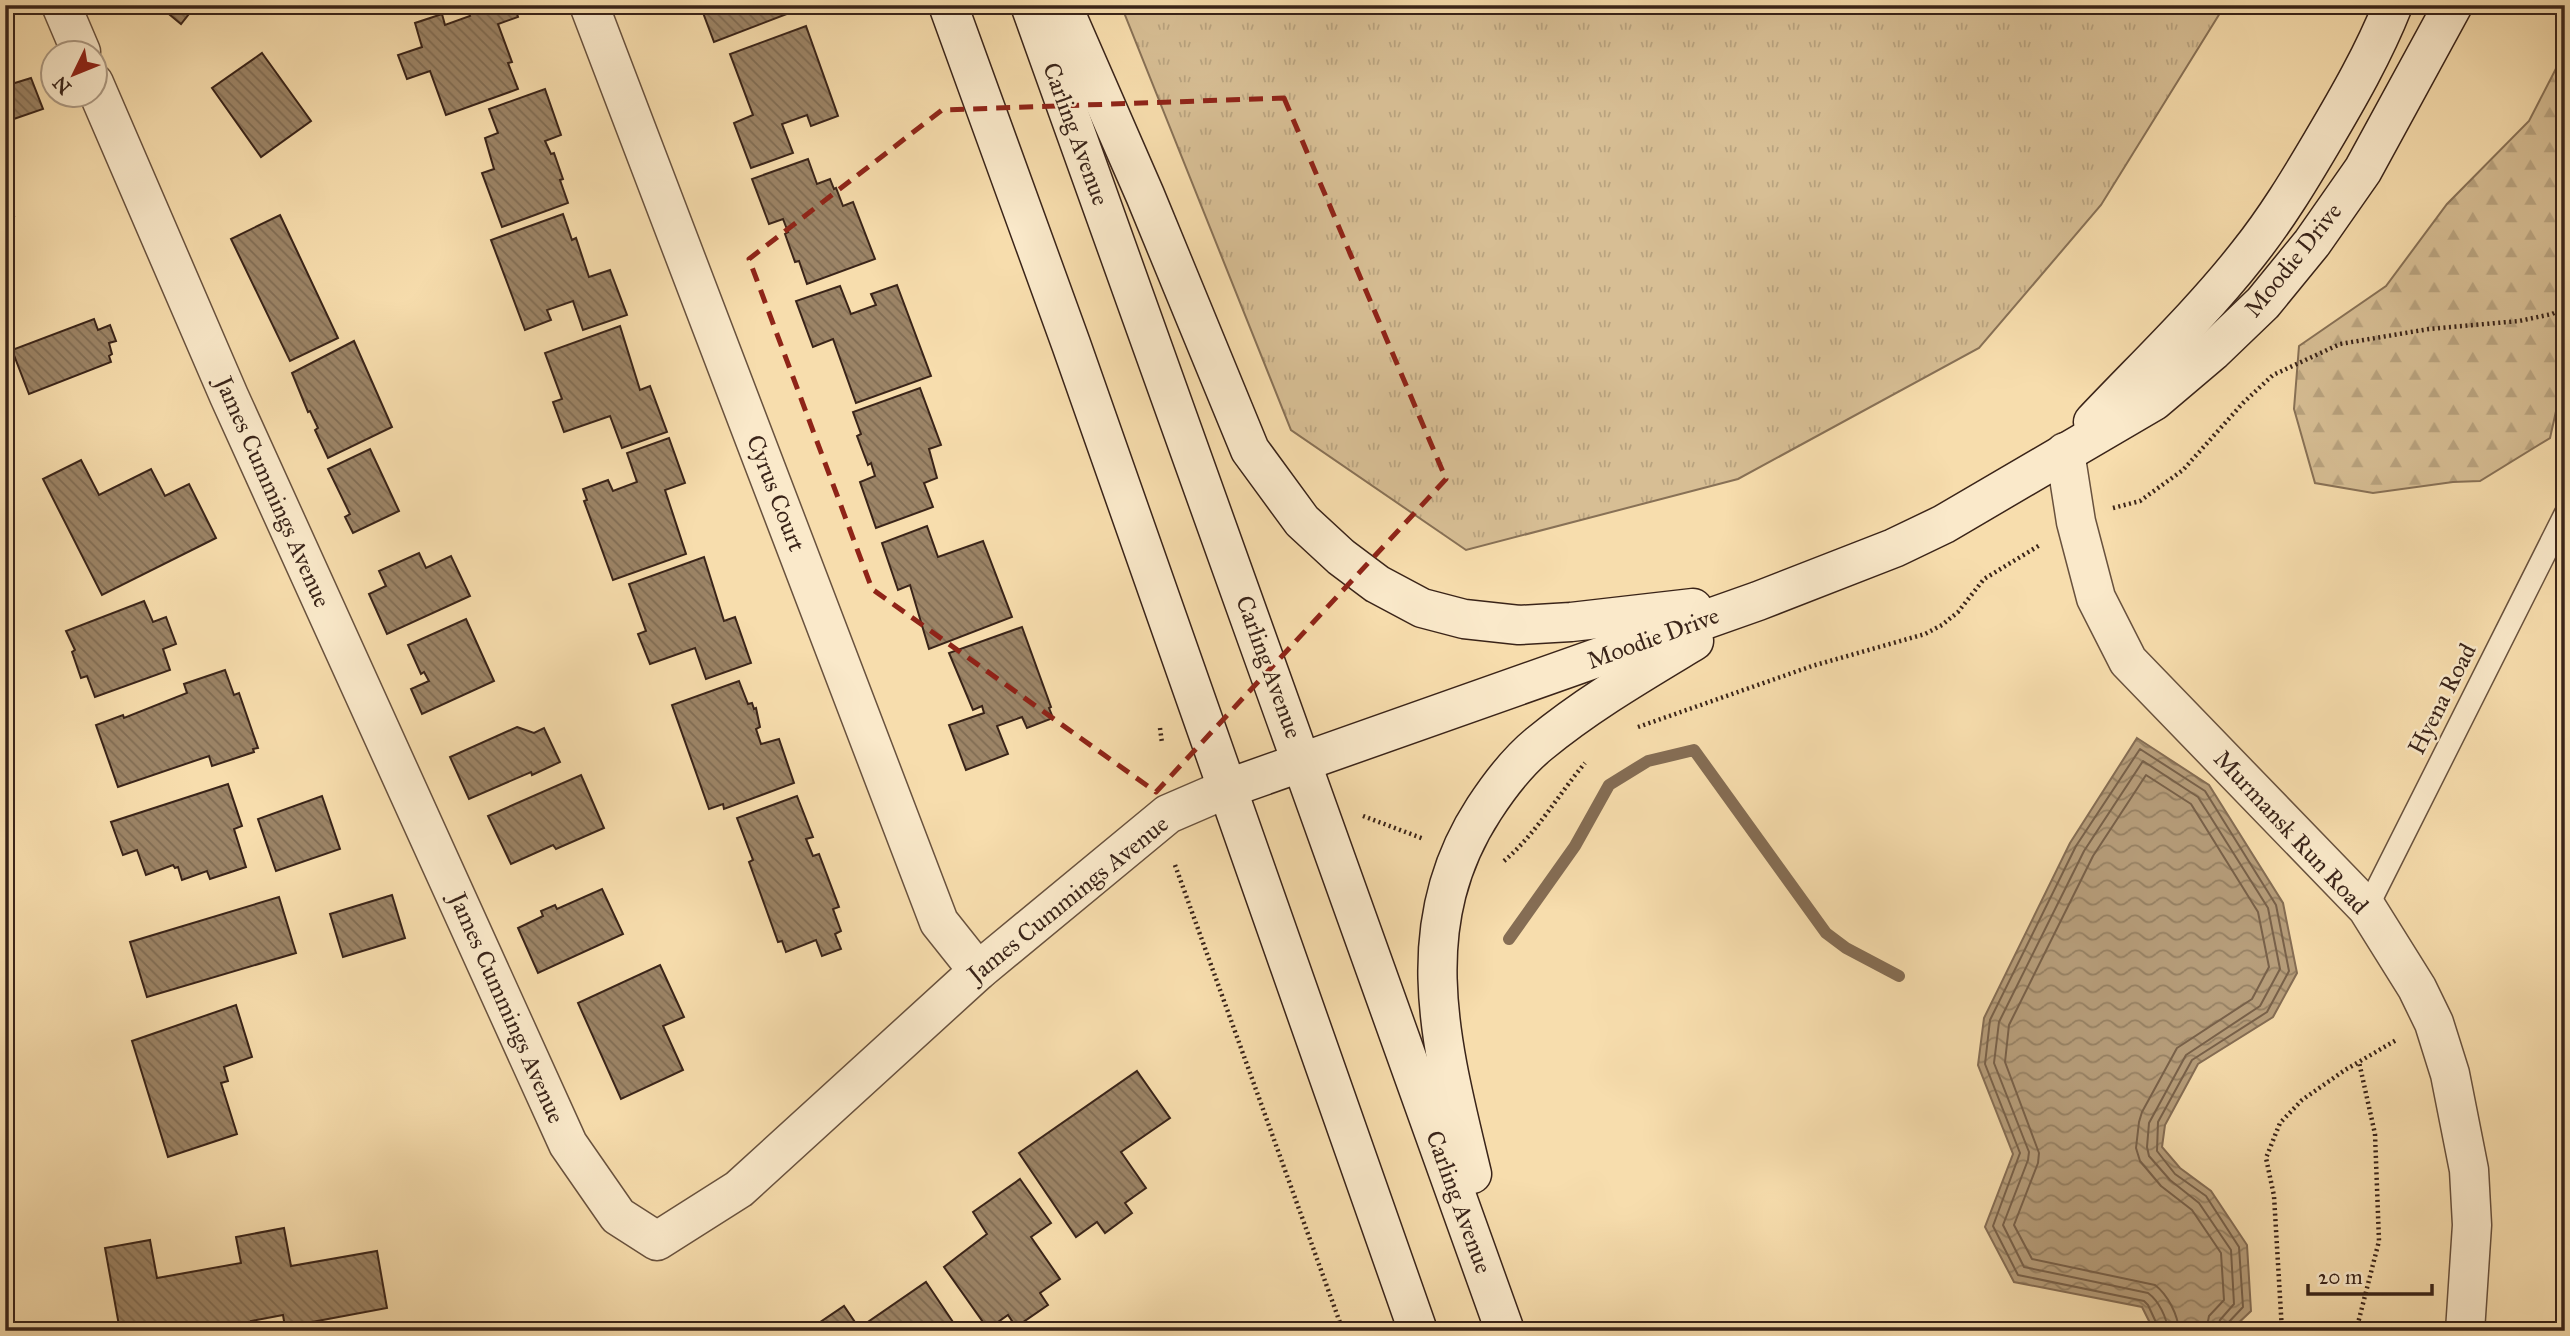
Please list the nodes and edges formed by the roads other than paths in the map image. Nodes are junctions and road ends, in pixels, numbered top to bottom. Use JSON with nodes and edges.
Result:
{"nodes":[{"id":1,"x":61,"y":5,"type":"edge"},
{"id":2,"x":589,"y":5,"type":"edge"},
{"id":3,"x":948,"y":5,"type":"edge"},
{"id":4,"x":1030,"y":5,"type":"edge"},
{"id":5,"x":1062,"y":5,"type":"edge"},
{"id":6,"x":2393,"y":5,"type":"edge"},
{"id":7,"x":2453,"y":5,"type":"edge"},
{"id":8,"x":75,"y":38,"type":"edge"},
{"id":9,"x":105,"y":108,"type":"edge"},
{"id":10,"x":2065,"y":452,"type":"junction"},
{"id":11,"x":2565,"y":514,"type":"edge"},
{"id":12,"x":1758,"y":601,"type":"junction"},
{"id":13,"x":1303,"y":764,"type":"junction"},
{"id":14,"x":1226,"y":789,"type":"junction"},
{"id":15,"x":2367,"y":908,"type":"junction"},
{"id":16,"x":978,"y":971,"type":"junction"},
{"id":17,"x":1418,"y":1331,"type":"edge"},
{"id":18,"x":1506,"y":1331,"type":"edge"},
{"id":19,"x":2465,"y":1331,"type":"edge"}],
"edges":[{"from":1,"to":8,"type":"main road"},
{"from":2,"to":16,"type":"main road","name":"Cyrus Court"},
{"from":3,"to":14,"type":"main road"},
{"from":4,"to":13,"type":"main road","name":"Carling Avenue"},
{"from":5,"to":12,"type":"main road"},
{"from":6,"to":10,"type":"main road","name":"Moodie Drive"},
{"from":7,"to":10,"type":"main road","name":"Moodie Drive"},
{"from":9,"to":16,"type":"main road","name":"James Cummings Avenue"},
{"from":10,"to":12,"type":"main road","name":"Moodie Drive"},
{"from":10,"to":15,"type":"main road","name":"Murmansk Run Road"},
{"from":11,"to":15,"type":"lane","name":"Hyena Road"},
{"from":12,"to":13,"type":"main road","name":"Moodie Drive"},
{"from":12,"to":18,"type":"main road"},
{"from":13,"to":14,"type":"main road","name":"Moodie Drive"},
{"from":13,"to":18,"type":"main road","name":"Carling Avenue"},
{"from":14,"to":16,"type":"main road","name":"James Cummings Avenue"},
{"from":14,"to":17,"type":"main road"},
{"from":15,"to":19,"type":"main road","name":"Murmansk Run Road"}]}
